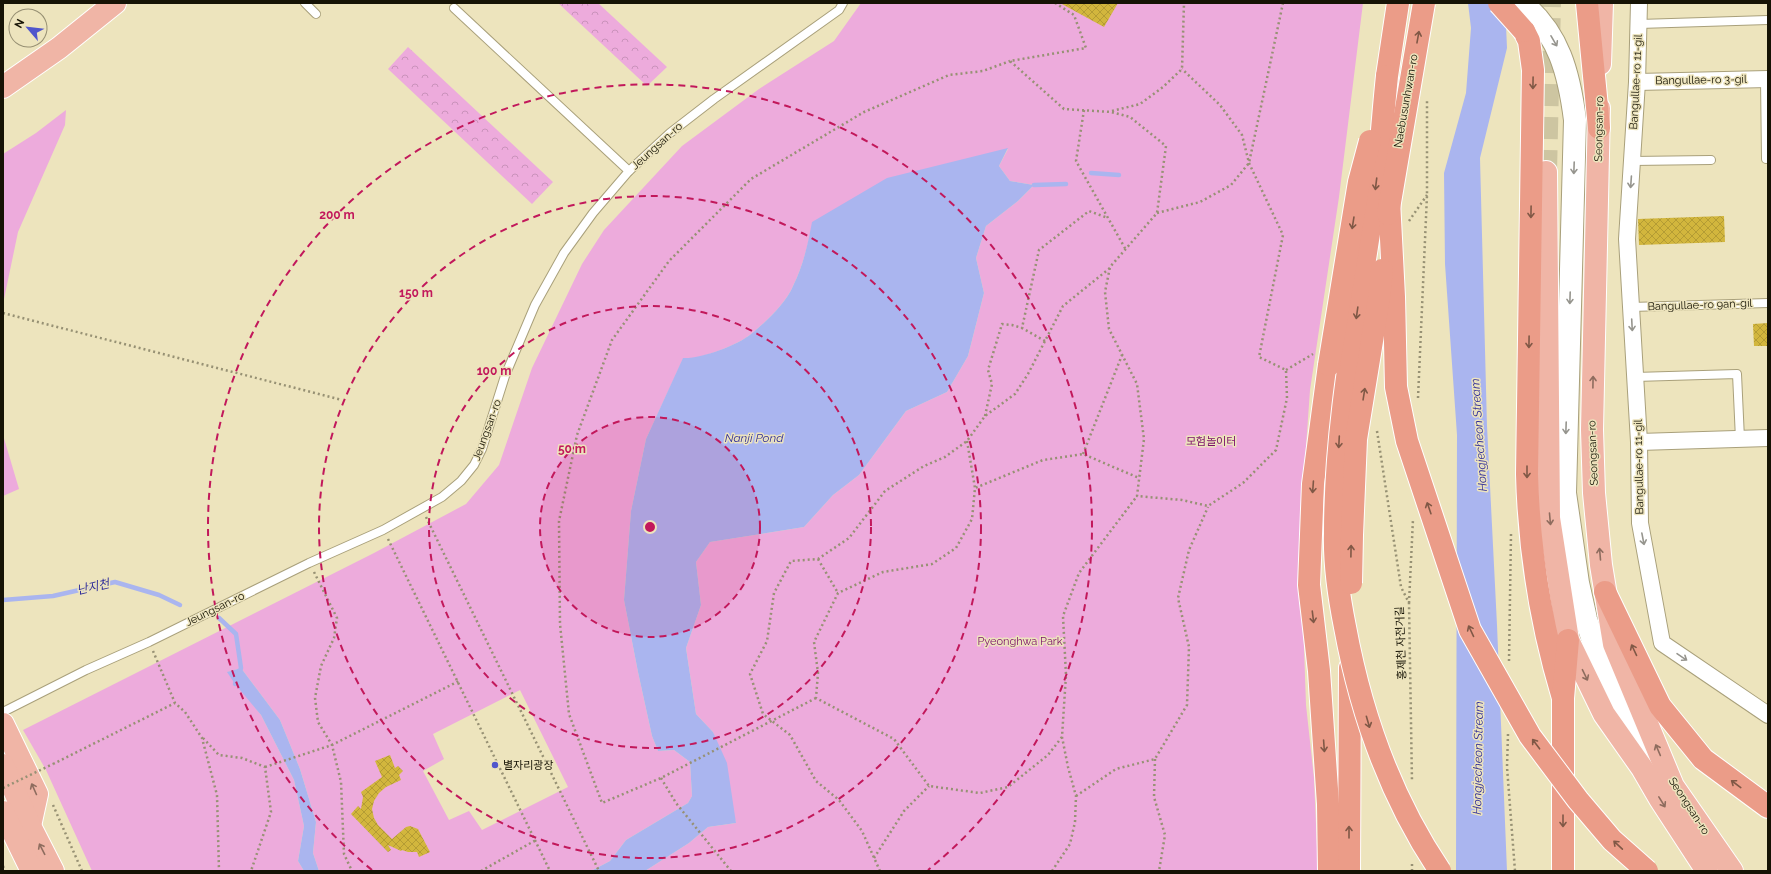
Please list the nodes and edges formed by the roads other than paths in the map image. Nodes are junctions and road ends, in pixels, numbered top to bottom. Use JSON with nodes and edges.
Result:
{"nodes":[{"id":1,"x":115,"y":3,"type":"edge"},
{"id":2,"x":305,"y":3,"type":"edge"},
{"id":3,"x":843,"y":3,"type":"edge"},
{"id":4,"x":1398,"y":3,"type":"edge"},
{"id":5,"x":1424,"y":3,"type":"edge"},
{"id":6,"x":1499,"y":3,"type":"edge"},
{"id":7,"x":1587,"y":3,"type":"edge"},
{"id":8,"x":1602,"y":3,"type":"edge"},
{"id":9,"x":1639,"y":3,"type":"edge"},
{"id":10,"x":1532,"y":5,"type":"edge"},
{"id":11,"x":454,"y":8,"type":"dead end"},
{"id":12,"x":316,"y":14,"type":"dead end"},
{"id":13,"x":1768,"y":20,"type":"edge"},
{"id":14,"x":1639,"y":24,"type":"junction"},
{"id":15,"x":1387,"y":76,"type":"junction"},
{"id":16,"x":1766,"y":79,"type":"edge"},
{"id":17,"x":1637,"y":82,"type":"junction"},
{"id":18,"x":3,"y":87,"type":"edge"},
{"id":19,"x":1599,"y":128,"type":"junction"},
{"id":20,"x":1766,"y":159,"type":"dead end"},
{"id":21,"x":1711,"y":160,"type":"dead end"},
{"id":22,"x":1632,"y":162,"type":"junction"},
{"id":23,"x":629,"y":171,"type":"junction"},
{"id":24,"x":1546,"y":172,"type":"tunnel mouth"},
{"id":25,"x":1389,"y":200,"type":"junction"},
{"id":26,"x":1597,"y":242,"type":"junction"},
{"id":27,"x":1768,"y":303,"type":"edge"},
{"id":28,"x":1631,"y":307,"type":"junction"},
{"id":29,"x":1635,"y":377,"type":"junction"},
{"id":30,"x":1768,"y":438,"type":"edge"},
{"id":31,"x":1740,"y":439,"type":"junction"},
{"id":32,"x":1639,"y":442,"type":"junction"},
{"id":33,"x":1605,"y":592,"type":"junction"},
{"id":34,"x":1568,"y":640,"type":"junction"},
{"id":35,"x":1563,"y":698,"type":"junction"},
{"id":36,"x":3,"y":712,"type":"edge"},
{"id":37,"x":1768,"y":715,"type":"edge"},
{"id":38,"x":3,"y":724,"type":"edge"},
{"id":39,"x":3,"y":765,"type":"edge"},
{"id":40,"x":1642,"y":768,"type":"junction"},
{"id":41,"x":1768,"y":807,"type":"edge"},
{"id":42,"x":3,"y":812,"type":"edge"},
{"id":43,"x":16,"y":831,"type":"edge"},
{"id":44,"x":32,"y":871,"type":"edge"},
{"id":45,"x":53,"y":871,"type":"edge"},
{"id":46,"x":1329,"y":871,"type":"edge"},
{"id":47,"x":1349,"y":871,"type":"edge"},
{"id":48,"x":1440,"y":871,"type":"edge"},
{"id":49,"x":1563,"y":871,"type":"edge"},
{"id":50,"x":1647,"y":871,"type":"edge"},
{"id":51,"x":1707,"y":871,"type":"edge"},
{"id":52,"x":1732,"y":871,"type":"edge"}],
"edges":[{"from":1,"to":18,"type":"main road"},
{"from":2,"to":12,"type":"lane"},
{"from":3,"to":23,"type":"lane","name":"Jeungsan-ro"},
{"from":4,"to":15,"type":"highway"},
{"from":25,"to":5,"type":"highway","name":"Naebusunhwan-ro","one_way":true,"bridge":true},
{"from":6,"to":35,"type":"highway","one_way":true,"bridge":true},
{"from":7,"to":19,"type":"highway"},
{"from":8,"to":19,"type":"main road","name":"Seongsan-ro"},
{"from":9,"to":14,"type":"street","name":"Bangullae-ro 11-gil"},
{"from":10,"to":26,"type":"main road"},
{"from":10,"to":40,"type":"main road","one_way":true},
{"from":11,"to":23,"type":"lane"},
{"from":13,"to":14,"type":"lane"},
{"from":14,"to":17,"type":"street","name":"Bangullae-ro 11-gil"},
{"from":15,"to":46,"type":"highway","one_way":true,"bridge":true},
{"from":15,"to":48,"type":"highway","one_way":true,"bridge":true},
{"from":16,"to":17,"type":"street","name":"Bangullae-ro 3-gil"},
{"from":16,"to":20,"type":"lane","name":"Bangullae-ro 3-gil"},
{"from":17,"to":22,"type":"street","name":"Bangullae-ro 11-gil"},
{"from":19,"to":26,"type":"main road","name":"Seongsan-ro"},
{"from":21,"to":22,"type":"lane"},
{"from":22,"to":28,"type":"street","name":"Bangullae-ro 11-gil","one_way":true},
{"from":23,"to":36,"type":"lane","name":"Jeungsan-ro"},
{"from":24,"to":34,"type":"main road","name":"Seongsan-ro","one_way":true},
{"from":47,"to":25,"type":"highway","one_way":true,"bridge":true},
{"from":50,"to":25,"type":"highway","one_way":true,"bridge":true},
{"from":33,"to":26,"type":"main road","name":"Seongsan-ro","one_way":true},
{"from":27,"to":28,"type":"lane","name":"Bangullae-ro 9an-gil"},
{"from":28,"to":29,"type":"street","name":"Bangullae-ro 11-gil","one_way":true},
{"from":29,"to":31,"type":"lane"},
{"from":29,"to":32,"type":"street","name":"Bangullae-ro 11-gil"},
{"from":30,"to":31,"type":"street"},
{"from":31,"to":32,"type":"street"},
{"from":32,"to":37,"type":"street","name":"Bangullae-ro 11-gil","one_way":true},
{"from":41,"to":33,"type":"highway","one_way":true},
{"from":52,"to":33,"type":"main road","name":"Seongsan-ro","one_way":true},
{"from":34,"to":35,"type":"highway"},
{"from":34,"to":40,"type":"main road","name":"Seongsan-ro","one_way":true},
{"from":35,"to":49,"type":"highway","one_way":true},
{"from":43,"to":38,"type":"main road","one_way":true},
{"from":39,"to":43,"type":"main road"},
{"from":40,"to":51,"type":"main road","name":"Seongsan-ro","one_way":true},
{"from":42,"to":43,"type":"main road"},
{"from":43,"to":44,"type":"main road"},
{"from":45,"to":43,"type":"main road","one_way":true}]}
